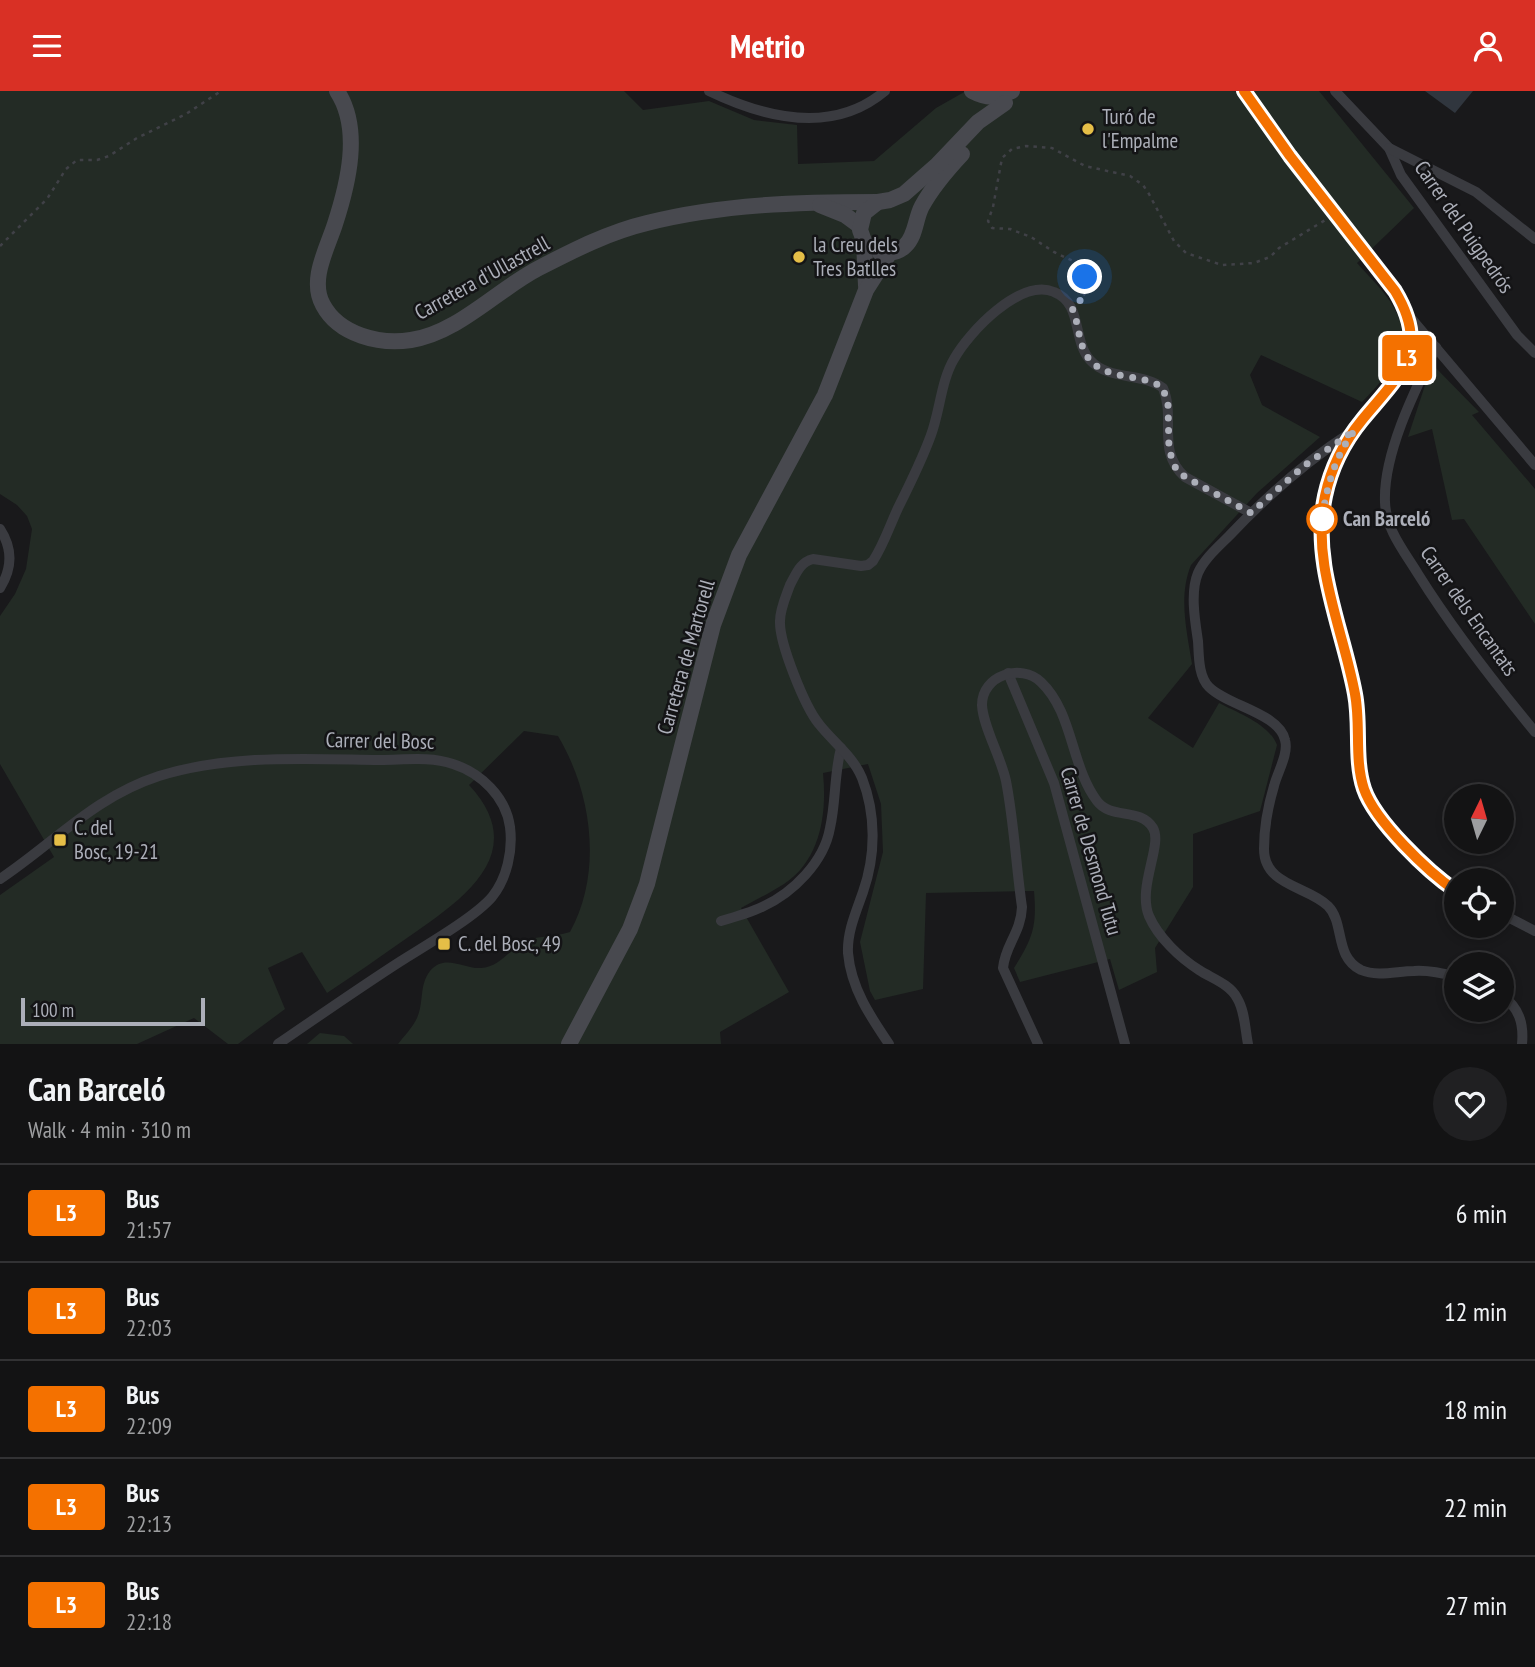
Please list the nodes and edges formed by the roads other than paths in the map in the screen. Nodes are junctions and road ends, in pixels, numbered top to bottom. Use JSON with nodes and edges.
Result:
{"nodes":[{"id":1,"x":337,"y":91,"type":"edge"},
{"id":2,"x":709,"y":91,"type":"edge"},
{"id":3,"x":885,"y":91,"type":"edge"},
{"id":4,"x":964,"y":91,"type":"edge"},
{"id":5,"x":972,"y":91,"type":"edge"},
{"id":6,"x":1244,"y":91,"type":"edge"},
{"id":7,"x":1335,"y":91,"type":"edge"},
{"id":8,"x":1011,"y":95,"type":"edge"},
{"id":9,"x":978,"y":122,"type":"junction"},
{"id":10,"x":1390,"y":148,"type":"junction"},
{"id":11,"x":804,"y":201,"type":"junction"},
{"id":12,"x":884,"y":201,"type":"junction"},
{"id":13,"x":914,"y":224,"type":"junction"},
{"id":14,"x":862,"y":234,"type":"junction"},
{"id":15,"x":1535,"y":239,"type":"edge"},
{"id":16,"x":889,"y":254,"type":"junction"},
{"id":17,"x":866,"y":290,"type":"junction"},
{"id":18,"x":1408,"y":315,"type":"junction"},
{"id":19,"x":1436,"y":347,"type":"junction"},
{"id":20,"x":1535,"y":353,"type":"edge"},
{"id":21,"x":1355,"y":430,"type":"junction"},
{"id":22,"x":1535,"y":465,"type":"edge"},
{"id":23,"x":1251,"y":513,"type":"junction"},
{"id":24,"x":0,"y":529,"type":"edge"},
{"id":25,"x":0,"y":589,"type":"edge"},
{"id":26,"x":1009,"y":673,"type":"junction"},
{"id":27,"x":1535,"y":732,"type":"edge"},
{"id":28,"x":841,"y":748,"type":"junction"},
{"id":29,"x":0,"y":879,"type":"edge"},
{"id":30,"x":1444,"y":882,"type":"edge"},
{"id":31,"x":1514,"y":920,"type":"edge"},
{"id":32,"x":722,"y":921,"type":"dead end"},
{"id":33,"x":1535,"y":931,"type":"edge"},
{"id":34,"x":1444,"y":975,"type":"edge"},
{"id":35,"x":1514,"y":1008,"type":"edge"},
{"id":36,"x":278,"y":1044,"type":"edge"},
{"id":37,"x":569,"y":1044,"type":"edge"},
{"id":38,"x":889,"y":1044,"type":"edge"},
{"id":39,"x":1038,"y":1044,"type":"edge"},
{"id":40,"x":1125,"y":1044,"type":"edge"},
{"id":41,"x":1248,"y":1044,"type":"edge"},
{"id":42,"x":1522,"y":1044,"type":"edge"}],
"edges":[{"from":1,"to":11,"type":"main road","name":"Carretera d'Ullastrell"},
{"from":2,"to":3,"type":"street"},
{"from":4,"to":9,"type":"main road"},
{"from":5,"to":8,"type":"main road"},
{"from":6,"to":18,"type":"street"},
{"from":7,"to":10,"type":"street","name":"Carrer del Puigpedrós"},
{"from":8,"to":9,"type":"main road"},
{"from":8,"to":13,"type":"main road","name":"Carretera de Martorell"},
{"from":9,"to":12,"type":"main road"},
{"from":10,"to":15,"type":"street"},
{"from":10,"to":20,"type":"street","name":"Carrer del Puigpedrós"},
{"from":11,"to":12,"type":"main road","name":"Carretera d'Ullastrell"},
{"from":11,"to":14,"type":"main road","name":"Carretera d'Ullastrell"},
{"from":12,"to":13,"type":"main road"},
{"from":12,"to":14,"type":"main road"},
{"from":13,"to":16,"type":"main road","name":"Carretera de Martorell"},
{"from":14,"to":16,"type":"main road"},
{"from":14,"to":17,"type":"main road","name":"Carretera de Martorell"},
{"from":16,"to":17,"type":"main road","name":"Carretera de Martorell"},
{"from":17,"to":37,"type":"main road","name":"Carretera de Martorell"},
{"from":18,"to":19,"type":"street"},
{"from":18,"to":21,"type":"street"},
{"from":19,"to":22,"type":"street"},
{"from":19,"to":27,"type":"street","name":"Carrer dels Encantats"},
{"from":21,"to":23,"type":"street"},
{"from":21,"to":30,"type":"street"},
{"from":23,"to":28,"type":"street"},
{"from":23,"to":34,"type":"street"},
{"from":24,"to":25,"type":"street"},
{"from":26,"to":39,"type":"street"},
{"from":26,"to":40,"type":"street","name":"Carrer de Desmond Tutu"},
{"from":26,"to":41,"type":"street"},
{"from":28,"to":32,"type":"street"},
{"from":28,"to":38,"type":"street"},
{"from":29,"to":36,"type":"street","name":"Carrer del Bosc"},
{"from":31,"to":33,"type":"street"},
{"from":35,"to":42,"type":"street"}]}
